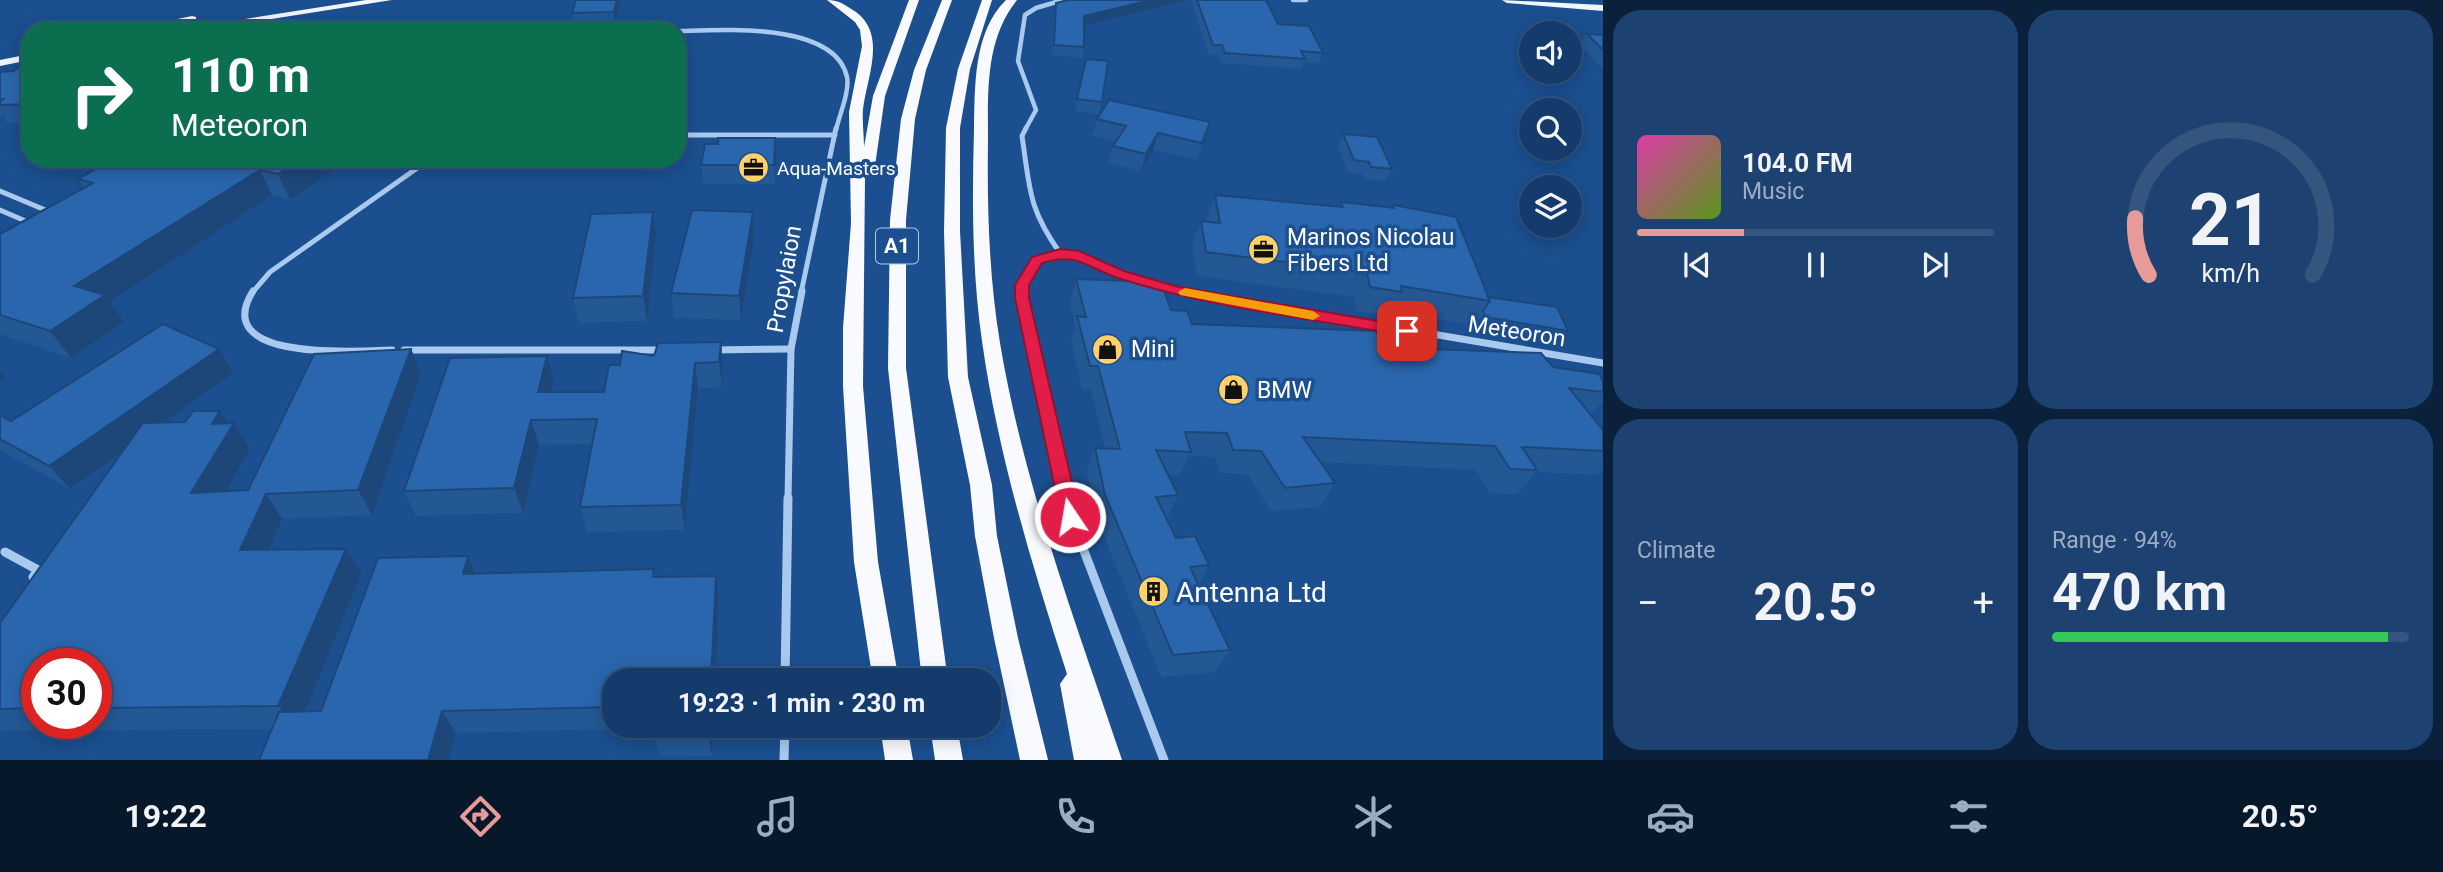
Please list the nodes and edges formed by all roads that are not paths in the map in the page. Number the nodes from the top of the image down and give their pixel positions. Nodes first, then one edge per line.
1 (326, 0) edge
2 (387, 0) edge
3 (832, 0) edge
4 (914, 0) edge
5 (1012, 0) edge
6 (1063, 0) edge
7 (1293, 0) edge
8 (1306, 0) edge
9 (1507, 0) edge
10 (1588, 0) edge
11 (1603, 1) edge
12 (945, 2) edge
13 (986, 3) edge
14 (1603, 8) edge
15 (189, 21) edge
16 (241, 21) edge
17 (686, 31) edge
18 (21, 50) edge
19 (0, 54) edge
20 (21, 59) edge
21 (0, 63) edge
22 (686, 135) edge
23 (835, 135) junction
24 (417, 168) edge
25 (0, 191) edge
26 (61, 205) edge
27 (0, 210) edge
28 (50, 212) junction
29 (30, 223) junction
30 (859, 223) junction
31 (20, 228) edge
32 (1060, 253) junction
33 (791, 349) junction
34 (680, 350) edge
35 (708, 350) edge
36 (1603, 363) edge
37 (5, 552) dead end
38 (30, 582) edge
39 (1056, 600) junction
40 (785, 668) edge
41 (884, 668) edge
42 (933, 668) edge
43 (785, 738) edge
44 (895, 738) edge
45 (945, 738) edge
46 (784, 760) edge
47 (899, 760) edge
48 (949, 760) edge
49 (1034, 760) edge
50 (1088, 760) edge
51 (1108, 760) edge
52 (1164, 760) edge

1 - 15 main road
2 - 16 main road
3 - 30 highway
4 - 30 highway
5 - 39 highway
6 - 32 street
7 - 8 street
9 - 14 main road
10 - 11 main road
12 - 42 highway, A1
13 - 49 highway, A1
17 - 23 street, Propylaion
18 - 19 main road
20 - 21 main road
22 - 23 street
23 - 33 street, Propylaion
24 - 34 street
25 - 28 street
26 - 28 street
27 - 29 street
28 - 29 street
29 - 31 street
30 - 41 highway
32 - 36 street, Meteoron
32 - 52 street
33 - 35 street
33 - 40 street, Propylaion
37 - 38 street
39 - 50 highway
39 - 51 highway
43 - 46 street
44 - 47 highway
45 - 48 highway

